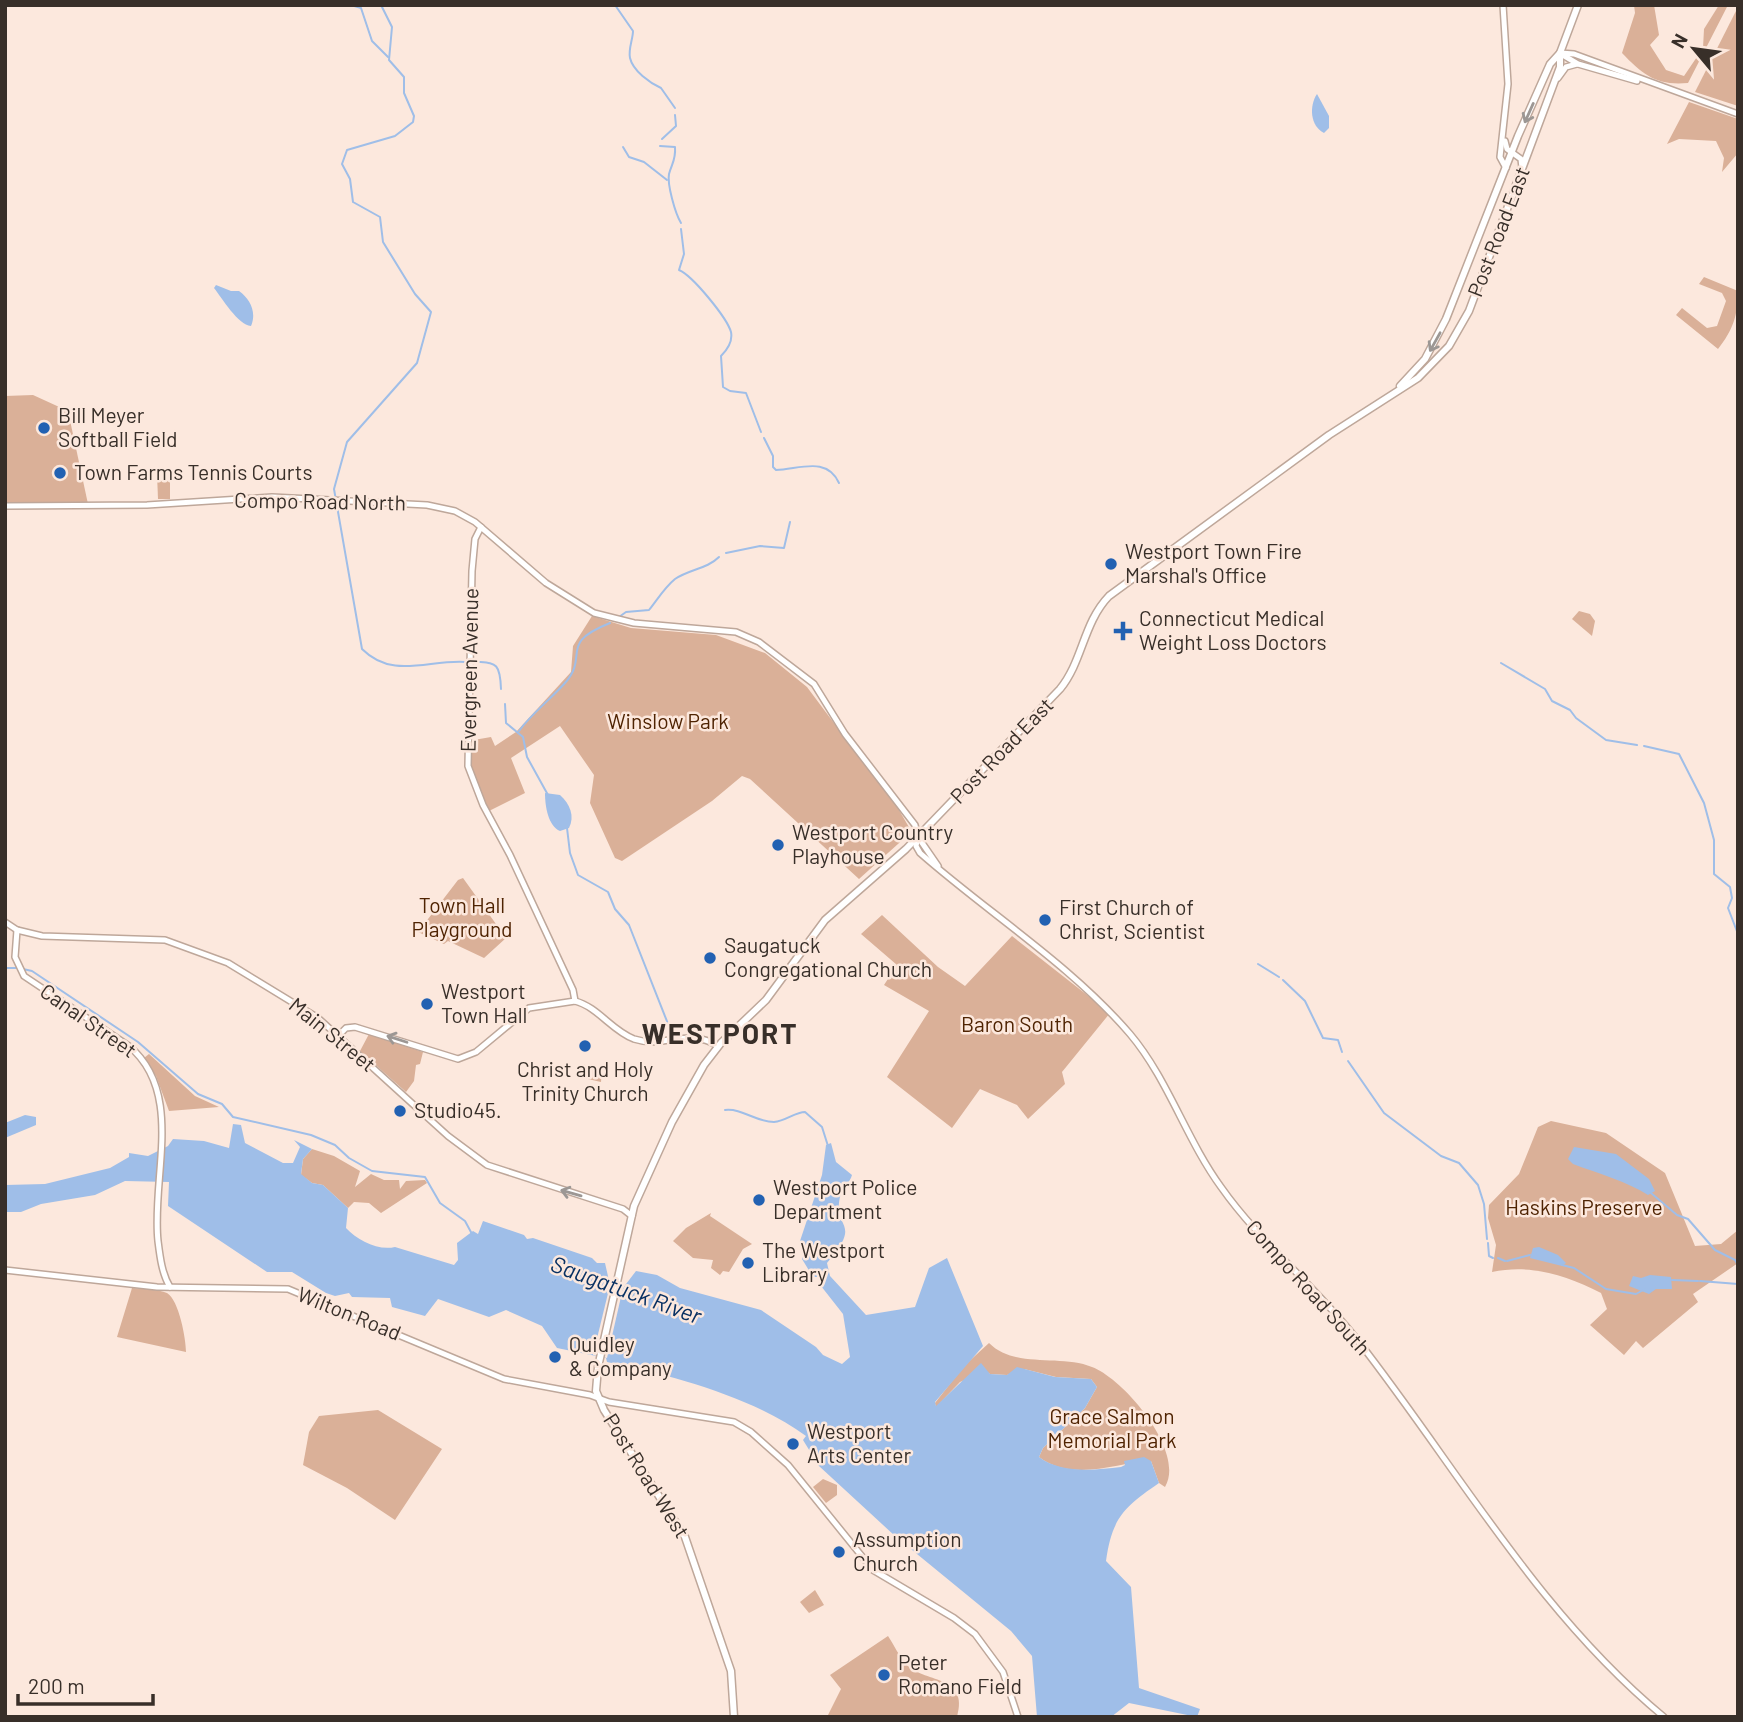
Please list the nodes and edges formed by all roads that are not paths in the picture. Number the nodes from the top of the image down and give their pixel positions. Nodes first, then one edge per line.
1 (1503, 5) edge
2 (1577, 5) edge
3 (1560, 53) junction
4 (1578, 64) junction
5 (1647, 83) junction
6 (1553, 87) junction
7 (1738, 114) edge
8 (1504, 130) junction
9 (1512, 152) junction
10 (1506, 168) junction
11 (1522, 172) junction
12 (1446, 320) junction
13 (1460, 329) junction
14 (1399, 387) junction
15 (5, 506) edge
16 (481, 527) junction
17 (918, 837) junction
18 (5, 922) edge
19 (17, 930) junction
20 (575, 1001) junction
21 (338, 1036) junction
22 (718, 1046) junction
23 (632, 1216) junction
24 (5, 1270) edge
25 (617, 1286) joint
26 (170, 1287) junction
27 (599, 1399) junction
28 (734, 1717) edge
29 (1018, 1717) edge
30 (1664, 1717) edge

1 - 8 main road
2 - 3 main road, Post Road East
3 - 4 main road
3 - 5 main road
3 - 6 main road, Post Road East
3 -> 9 main road, Post Road East
4 - 5 main road
4 - 6 main road
5 - 7 main road
6 - 11 main road, Post Road East
8 - 9 main road
8 - 10 main road
9 - 10 main road, Post Road East
9 - 11 main road
10 - 12 main road, Post Road East
11 - 13 main road, Post Road East
12 - 13 main road
12 -> 14 main road, Post Road East
13 - 14 main road, Post Road East
14 - 17 main road, Post Road East
15 - 16 main road, Compo Road North
16 - 17 main road, Compo Road North
16 - 20 main road, Evergreen Avenue
17 - 22 main road, Post Road East
17 - 30 main road, Compo Road South
18 - 19 main road, Main Street
19 - 21 main road, Main Street
19 - 26 main road, Canal Street
20 -> 21 main road
20 - 22 main road
23 -> 21 main road, Main Street
22 - 23 main road, Post Road East
23 - 25 main road, Post Road East
24 - 26 main road, Wilton Road
25 - 27 main road, Post Road West
26 - 27 main road, Wilton Road
27 - 28 main road, Post Road West
27 - 29 main road, Wilton Road

